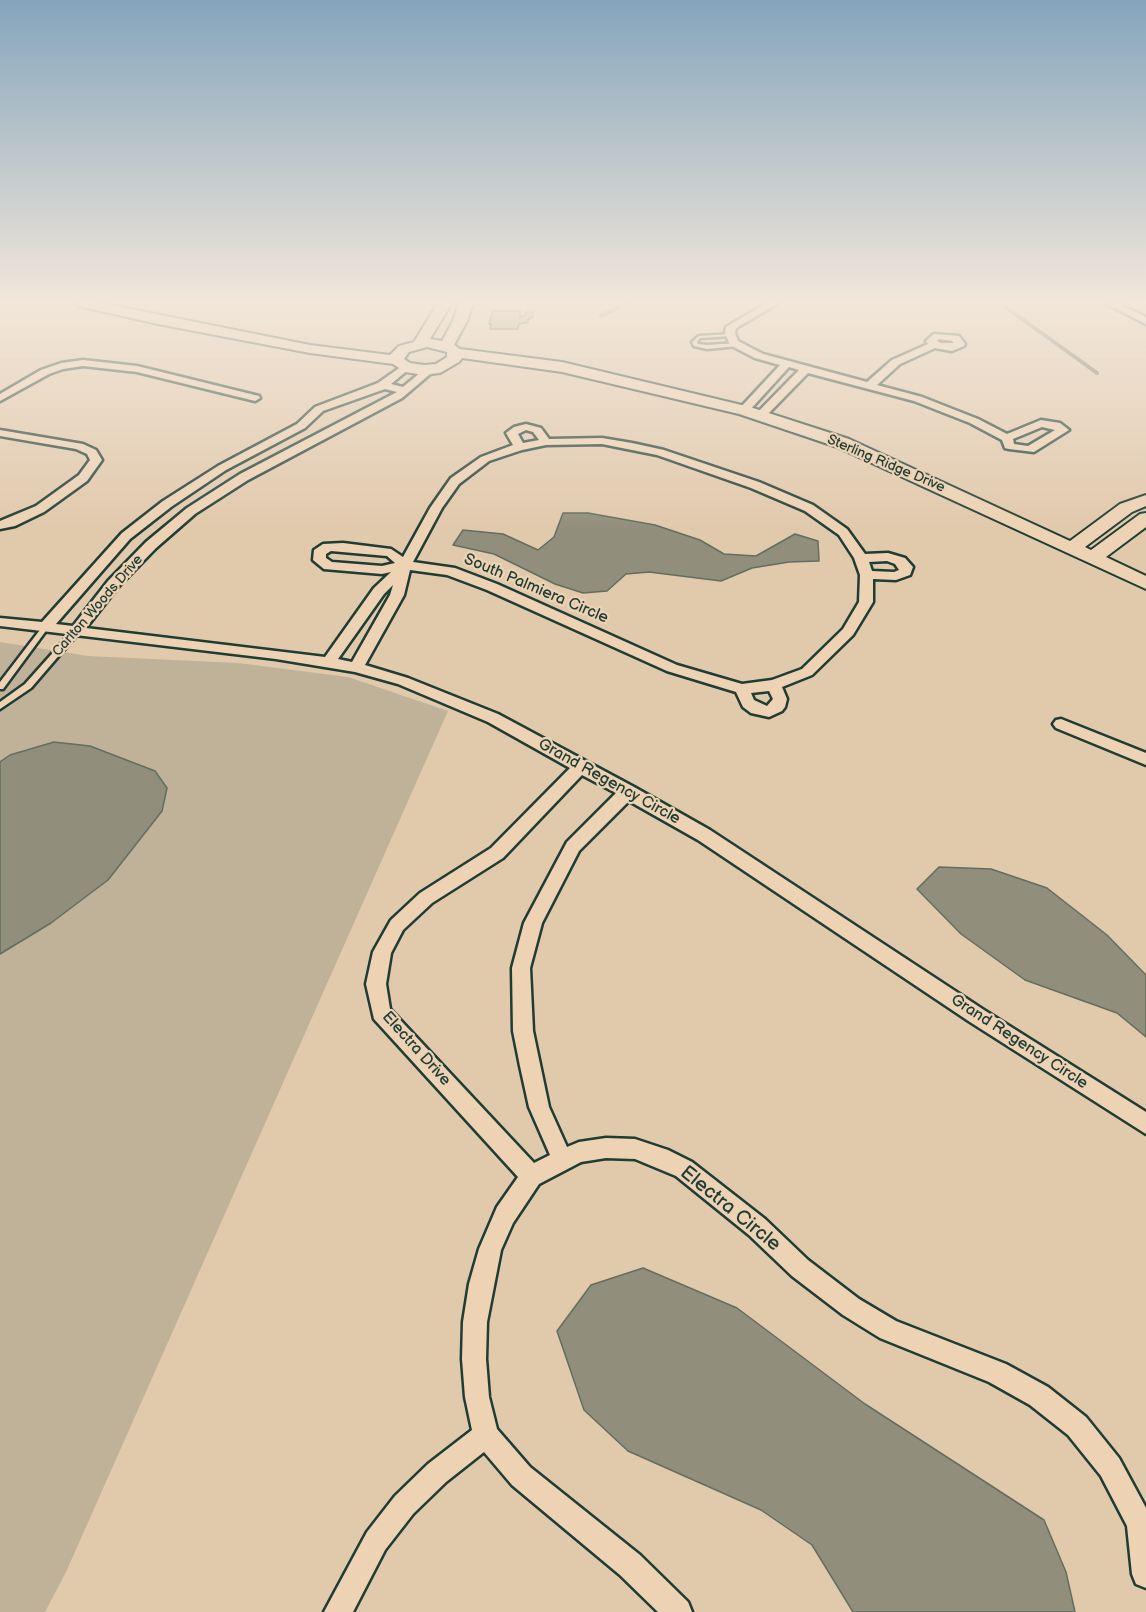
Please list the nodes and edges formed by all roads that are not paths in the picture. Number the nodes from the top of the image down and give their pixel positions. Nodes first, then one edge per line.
1 (34, 378) edge
2 (175, 378) edge
3 (389, 378) edge
4 (421, 378) edge
5 (602, 378) edge
6 (774, 378) edge
7 (797, 378) edge
8 (843, 378) edge
9 (878, 378) edge
10 (384, 385) junction
11 (870, 385) junction
12 (406, 391) junction
13 (0, 398) edge
14 (255, 398) dead end
15 (744, 410) junction
16 (761, 415) junction
17 (301, 426) junction
18 (0, 434) edge
19 (321, 435) junction
20 (1007, 438) dead end
21 (546, 442) junction
22 (519, 447) junction
23 (1146, 500) edge
24 (1146, 518) edge
25 (0, 525) edge
26 (1072, 548) junction
27 (861, 558) junction
28 (1093, 558) junction
29 (405, 565) junction
30 (867, 575) junction
31 (1146, 583) edge
32 (0, 622) edge
33 (45, 628) junction
34 (76, 631) junction
35 (329, 662) junction
36 (356, 667) junction
37 (774, 686) junction
38 (0, 687) edge
39 (742, 689) junction
40 (0, 706) edge
41 (1061, 724) dead end
42 (1146, 759) edge
43 (581, 766) junction
44 (628, 791) junction
45 (1146, 1124) edge
46 (562, 1159) junction
47 (531, 1176) junction
48 (486, 1435) junction
49 (1143, 1524) edge
50 (1146, 1574) edge
51 (338, 1612) edge
52 (678, 1612) edge

1 - 13 street
2 - 14 street
3 - 10 street, Carlton Woods Drive
4 - 12 street, Carlton Woods Drive
5 - 15 street, Sterling Ridge Drive
6 - 15 street
7 - 16 street
8 - 11 street
9 - 11 street
10 - 12 street
10 - 17 street, Carlton Woods Drive
11 - 20 street
12 - 19 street, Carlton Woods Drive
15 - 16 street, Sterling Ridge Drive
16 - 26 street, Sterling Ridge Drive
17 - 19 street
17 - 33 street, Carlton Woods Drive
18 - 25 street
19 - 34 street, Carlton Woods Drive
21 - 22 street, South Palmiera Circle
21 - 22 street
21 - 27 street, South Palmiera Circle
22 - 29 street, South Palmiera Circle
23 - 26 street
24 - 28 street
26 - 28 street, Sterling Ridge Drive
27 - 30 street, South Palmiera Circle
27 - 30 street
28 - 31 street, Sterling Ridge Drive
29 - 29 street
29 - 35 street
29 - 36 street
29 - 39 street, South Palmiera Circle
30 - 37 street, South Palmiera Circle
32 - 33 street, Grand Regency Circle
33 - 34 street, Grand Regency Circle
33 - 38 lane, Carlton Woods Drive
34 - 35 street, Grand Regency Circle
34 - 40 lane, Carlton Woods Drive
35 - 36 street, Grand Regency Circle
36 - 43 street, Grand Regency Circle
37 - 39 street, South Palmiera Circle
37 - 39 street
41 - 42 street
43 - 44 street, Grand Regency Circle
43 - 47 street, Electra Drive
44 - 45 street, Grand Regency Circle
44 - 46 street
46 - 47 street, Electra Circle
46 - 49 street, Electra Circle
47 - 48 street, Electra Circle
48 - 51 street
48 - 52 street, Electra Circle
49 - 50 street, Electra Circle

